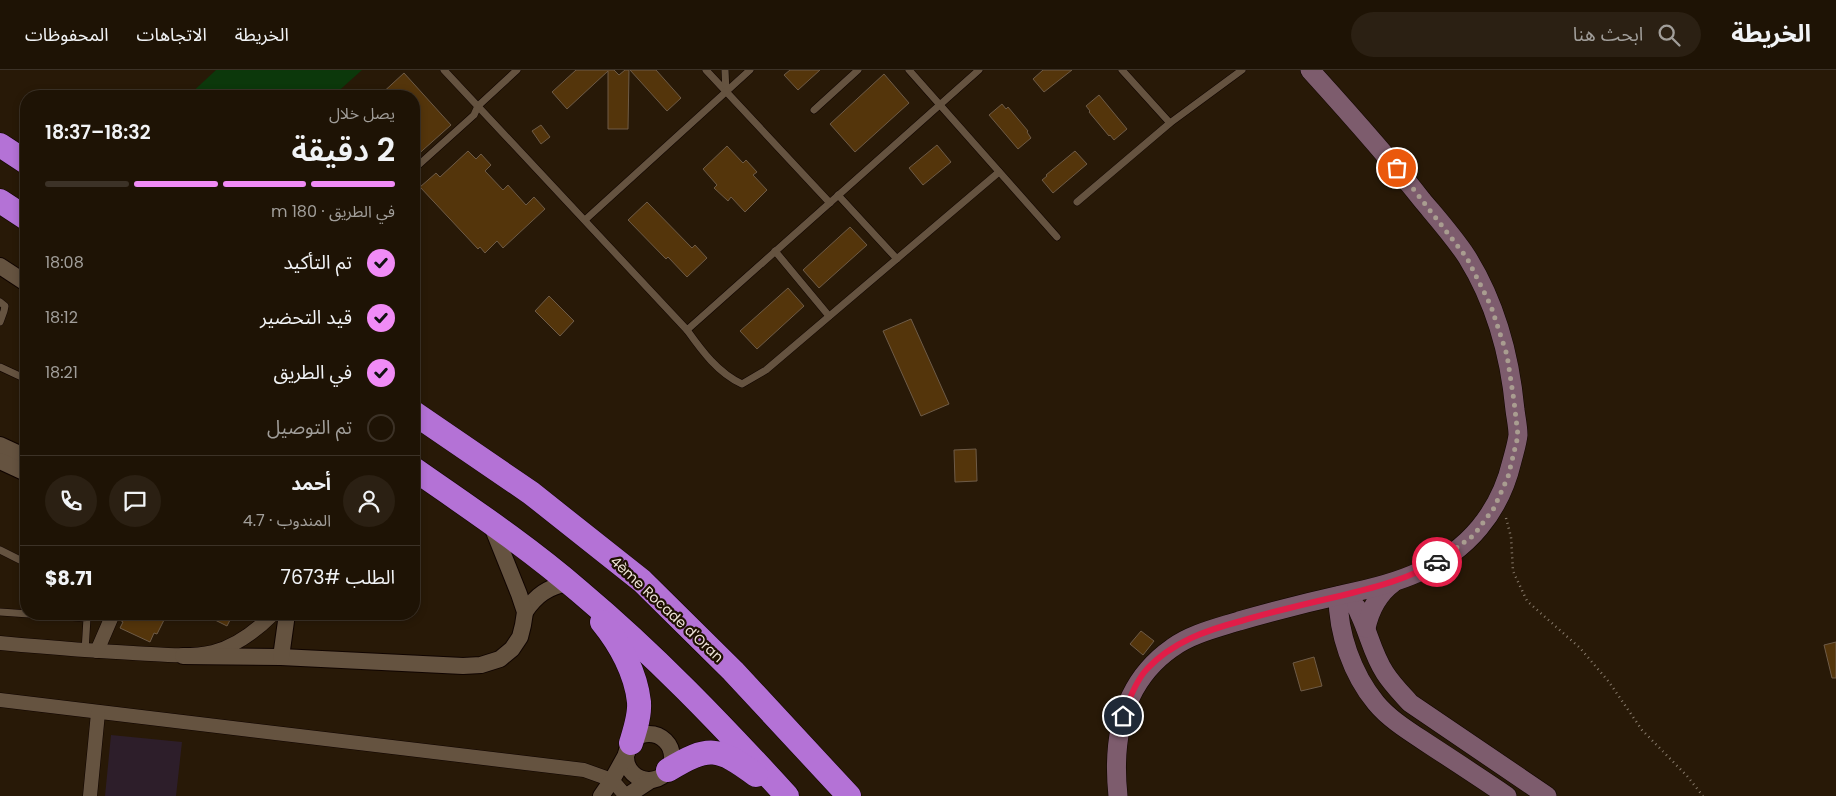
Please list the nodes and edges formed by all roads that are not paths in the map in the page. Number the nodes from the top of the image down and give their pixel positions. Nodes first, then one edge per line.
1 (444, 70) edge
2 (517, 70) edge
3 (706, 70) edge
4 (725, 70) edge
5 (750, 70) edge
6 (858, 70) edge
7 (909, 70) edge
8 (979, 70) edge
9 (1122, 70) edge
10 (1242, 70) edge
11 (1310, 70) edge
12 (726, 92) junction
13 (940, 104) junction
14 (478, 106) junction
15 (814, 110) dead end
16 (1170, 123) junction
17 (0, 145) edge
18 (20, 158) edge
19 (420, 164) edge
20 (1000, 172) junction
21 (838, 195) junction
22 (0, 201) edge
23 (1076, 202) dead end
24 (830, 203) junction
25 (20, 214) edge
26 (585, 220) junction
27 (1057, 237) dead end
28 (775, 251) junction
29 (897, 259) junction
30 (0, 266) edge
31 (20, 279) edge
32 (0, 302) edge
33 (829, 316) junction
34 (0, 322) edge
35 (687, 330) junction
36 (0, 367) edge
37 (20, 376) edge
38 (420, 417) edge
39 (0, 445) edge
40 (20, 454) edge
41 (0, 461) edge
42 (20, 470) edge
43 (420, 473) edge
44 (490, 523) junction
45 (0, 550) edge
46 (20, 560) edge
47 (1396, 580) junction
48 (572, 586) junction
49 (1341, 595) junction
50 (1299, 606) junction
51 (0, 612) edge
52 (525, 612) junction
53 (20, 613) edge
54 (87, 620) edge
55 (109, 620) edge
56 (266, 620) edge
57 (286, 620) edge
58 (1341, 627) junction
59 (1366, 628) junction
60 (0, 643) edge
61 (91, 651) junction
62 (183, 656) junction
63 (281, 657) junction
64 (0, 700) edge
65 (98, 713) junction
66 (629, 748) junction
67 (660, 775) junction
68 (612, 780) junction
69 (90, 796) edge
70 (601, 796) edge
71 (626, 796) edge
72 (782, 796) edge
73 (787, 796) edge
74 (849, 796) edge
75 (1118, 796) edge
76 (1507, 796) edge
77 (1547, 796) edge

1 - 14 lane
2 - 14 lane
3 - 12 lane
4 - 12 lane
5 - 12 lane
6 - 15 lane
7 - 13 lane
8 - 13 lane
9 - 16 lane
10 - 16 lane
11 - 47 main road
12 - 24 lane
12 - 26 lane
13 - 20 lane
13 - 21 lane
14 - 19 lane
14 - 26 lane
16 - 23 lane
17 - 18 highway
20 - 27 lane
20 - 29 lane
21 - 24 lane
21 - 29 lane
22 - 25 highway
24 - 28 lane
26 - 35 lane
28 - 33 lane
28 - 35 lane
29 - 33 lane
30 - 31 street
32 - 34 lane
33 - 35 lane
36 - 37 lane
38 - 74 highway, 4ème Rocade d'Oran
39 - 40 street
41 - 42 street
43 - 44 highway
44 - 48 highway
44 - 52 street
45 - 46 lane
47 - 49 main road
47 - 59 main road
48 - 52 street
48 - 66 highway
48 - 73 highway
49 - 50 main road
49 - 58 main road
49 - 59 main road
50 - 58 main road
50 - 75 main road
51 - 53 lane
52 - 63 street
54 - 61 lane
55 - 61 street
56 - 62 street
57 - 63 street
58 - 76 main road
59 - 77 main road
60 - 61 street
61 - 62 street
62 - 63 street
64 - 65 street
65 - 68 street
65 - 69 street
66 - 67 street
66 - 67 street
66 - 68 street
67 - 71 street
67 - 72 highway
68 - 70 street
68 - 71 street

